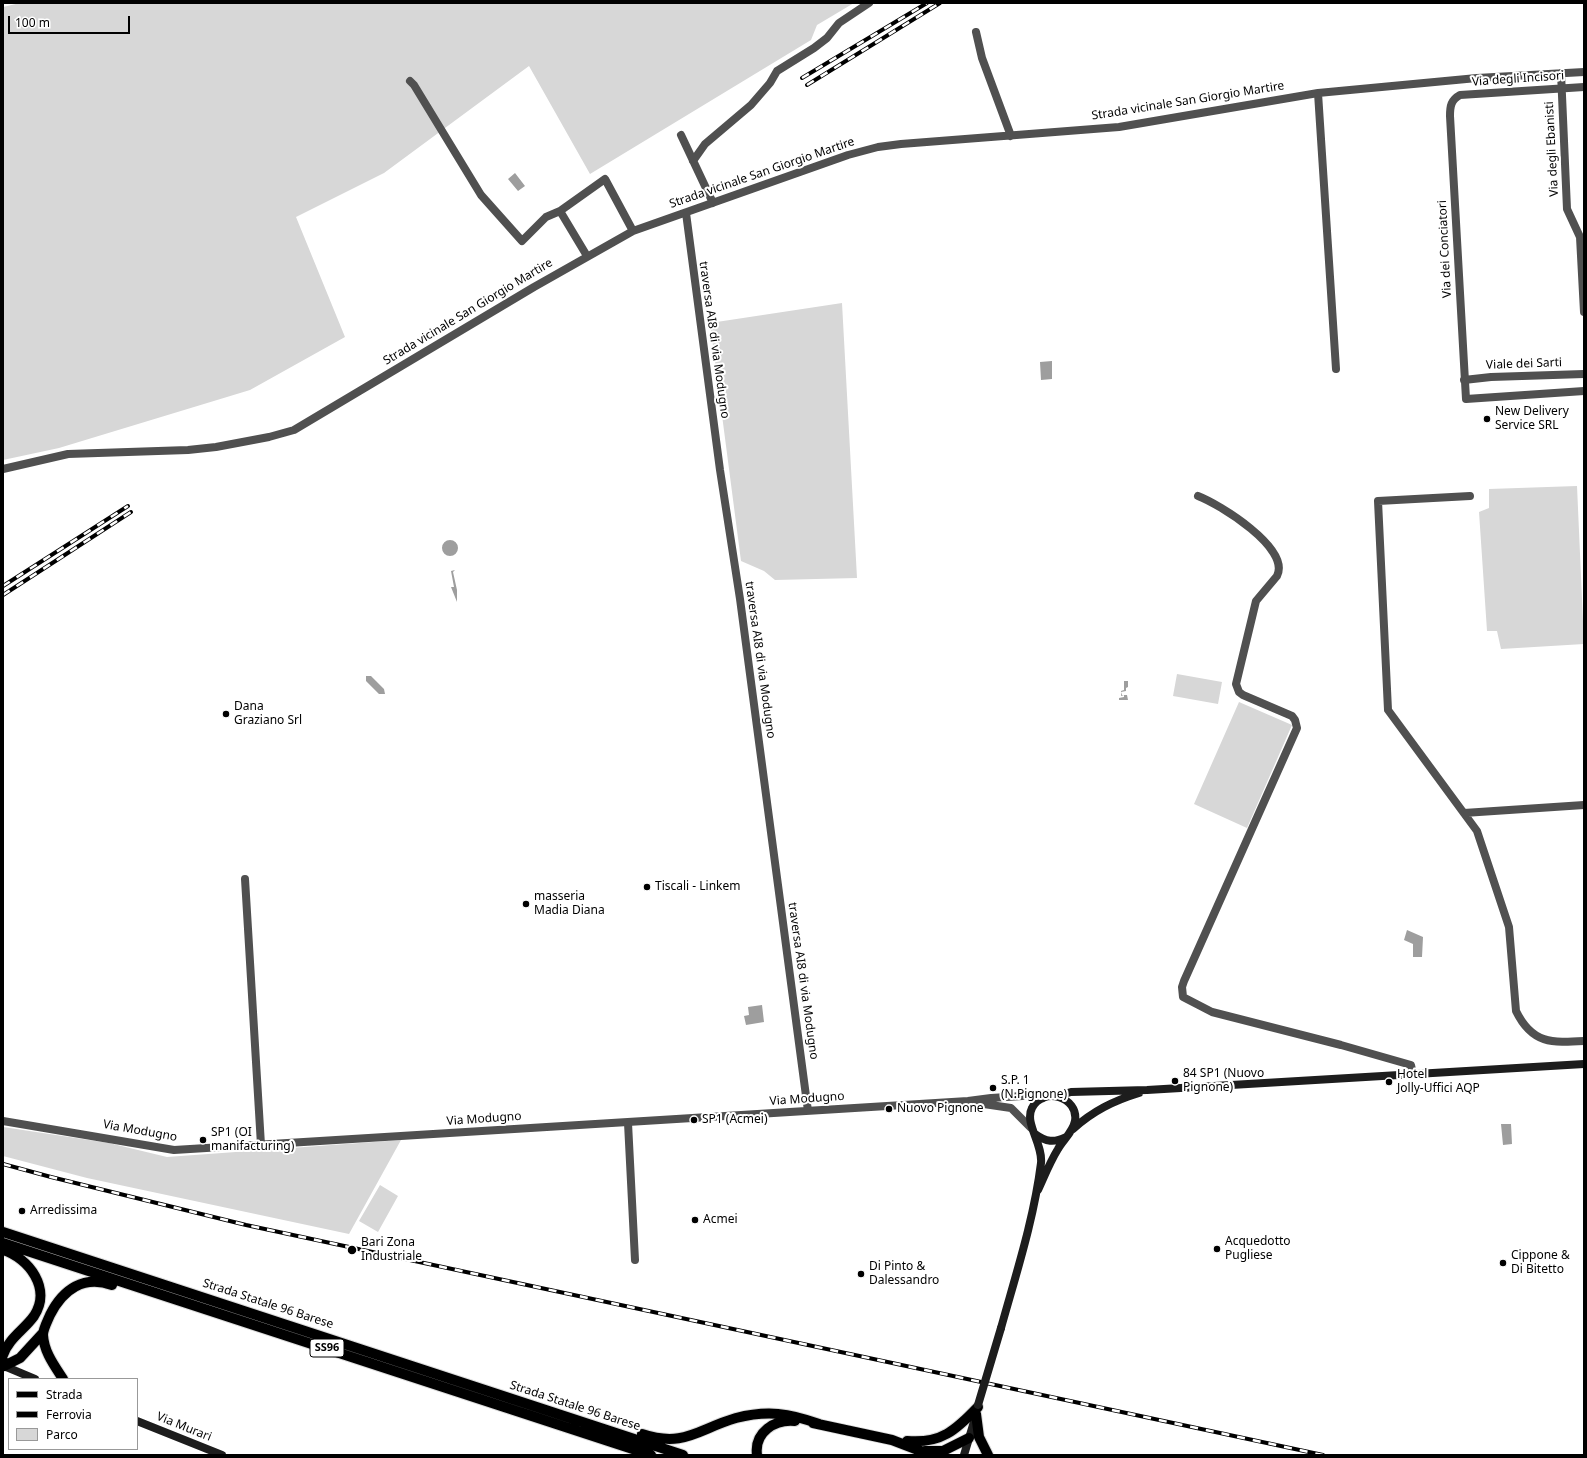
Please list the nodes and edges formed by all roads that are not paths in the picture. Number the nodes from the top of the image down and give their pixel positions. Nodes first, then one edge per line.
1 (869, 3) edge
2 (976, 32) dead end
3 (1584, 72) edge
4 (1561, 73) junction
5 (410, 81) dead end
6 (1584, 88) edge
7 (1561, 89) junction
8 (1318, 93) junction
9 (1454, 98) joint
10 (681, 135) dead end
11 (1011, 136) junction
12 (693, 161) junction
13 (713, 203) junction
14 (560, 211) junction
15 (686, 213) junction
16 (633, 231) junction
17 (587, 256) junction
18 (1584, 312) edge
19 (1336, 370) dead end
20 (1584, 374) edge
21 (1464, 380) junction
22 (1584, 391) edge
23 (3, 469) edge
24 (1198, 496) dead end
25 (1470, 496) dead end
26 (1584, 805) edge
27 (1464, 813) junction
28 (245, 879) dead end
29 (1584, 1041) edge
30 (1584, 1064) edge
31 (1412, 1074) junction
32 (1147, 1090) junction
33 (1057, 1096) junction
34 (1043, 1098) junction
35 (968, 1101) junction
36 (808, 1111) junction
37 (3, 1121) edge
38 (628, 1123) junction
39 (1073, 1129) junction
40 (1033, 1131) junction
41 (1067, 1136) junction
42 (261, 1145) junction
43 (1038, 1190) junction
44 (3, 1232) edge
45 (3, 1243) edge
46 (3, 1250) edge
47 (635, 1260) dead end
48 (211, 1310) junction
49 (43, 1333) junction
50 (8, 1338) edge
51 (3, 1354) edge
52 (3, 1360) edge
53 (3, 1366) edge
54 (33, 1378) edge
55 (62, 1378) edge
56 (977, 1409) junction
57 (577, 1420) junction
58 (138, 1421) edge
59 (819, 1424) junction
60 (969, 1438) junction
61 (892, 1440) junction
62 (927, 1453) edge
63 (222, 1455) edge
64 (651, 1455) edge
65 (683, 1455) edge
66 (757, 1455) edge
67 (964, 1455) edge
68 (988, 1455) edge

1 - 12 street
2 - 11 street
3 - 4 street, Strada vicinale San Giorgio Martire
4 - 7 street, Via degli Ebanisti
4 - 8 street, Strada vicinale San Giorgio Martire
5 - 14 street
6 - 7 street, Via degli Incisori
7 - 9 street, Via degli Incisori
7 - 18 street, Via degli Ebanisti
8 - 11 street, Strada vicinale San Giorgio Martire
8 - 19 street
9 - 21 street, Via dei Conciatori
10 - 12 street
11 - 13 street, Strada vicinale San Giorgio Martire
12 - 13 street
13 - 15 street, Strada vicinale San Giorgio Martire
14 - 16 street
14 - 17 street
15 - 16 street, Strada vicinale San Giorgio Martire
15 - 36 street, traversa AI8 di via Modugno
16 - 17 street, Strada vicinale San Giorgio Martire
17 - 23 street, Strada vicinale San Giorgio Martire
20 - 21 street, Viale dei Sarti
21 - 22 street, Via dei Conciatori
24 - 31 street
25 - 27 street
26 - 27 street
27 - 29 street
28 - 42 street
30 - 31 street
31 - 32 street
32 - 33 street
32 - 39 street
33 - 34 street
33 - 39 street
34 - 35 street, Via Modugno
34 - 40 street
35 - 36 street, Via Modugno
35 - 40 street, Via Modugno
36 - 38 street, Via Modugno
37 - 42 street, Via Modugno
38 - 42 street, Via Modugno
38 - 47 street
39 - 41 street
40 - 41 street
40 - 43 street
41 - 43 street
43 - 56 street, bridge
44 - 57 main road, Strada Statale 96 Barese / SS96
45 - 48 main road, Strada Statale 96 Barese / SS96
46 - 50 main road
48 - 49 main road
48 - 64 main road, Strada Statale 96 Barese / SS96
49 - 53 main road
49 - 55 main road
50 - 51 main road
52 - 53 main road
53 - 54 street
56 - 60 street
56 - 61 main road
56 - 68 main road
57 - 59 main road
57 - 65 main road, Strada Statale 96 Barese / SS96
58 - 63 street, Via Murari
59 - 61 main road
59 - 66 main road
60 - 62 main road
60 - 67 street
61 - 62 main road

